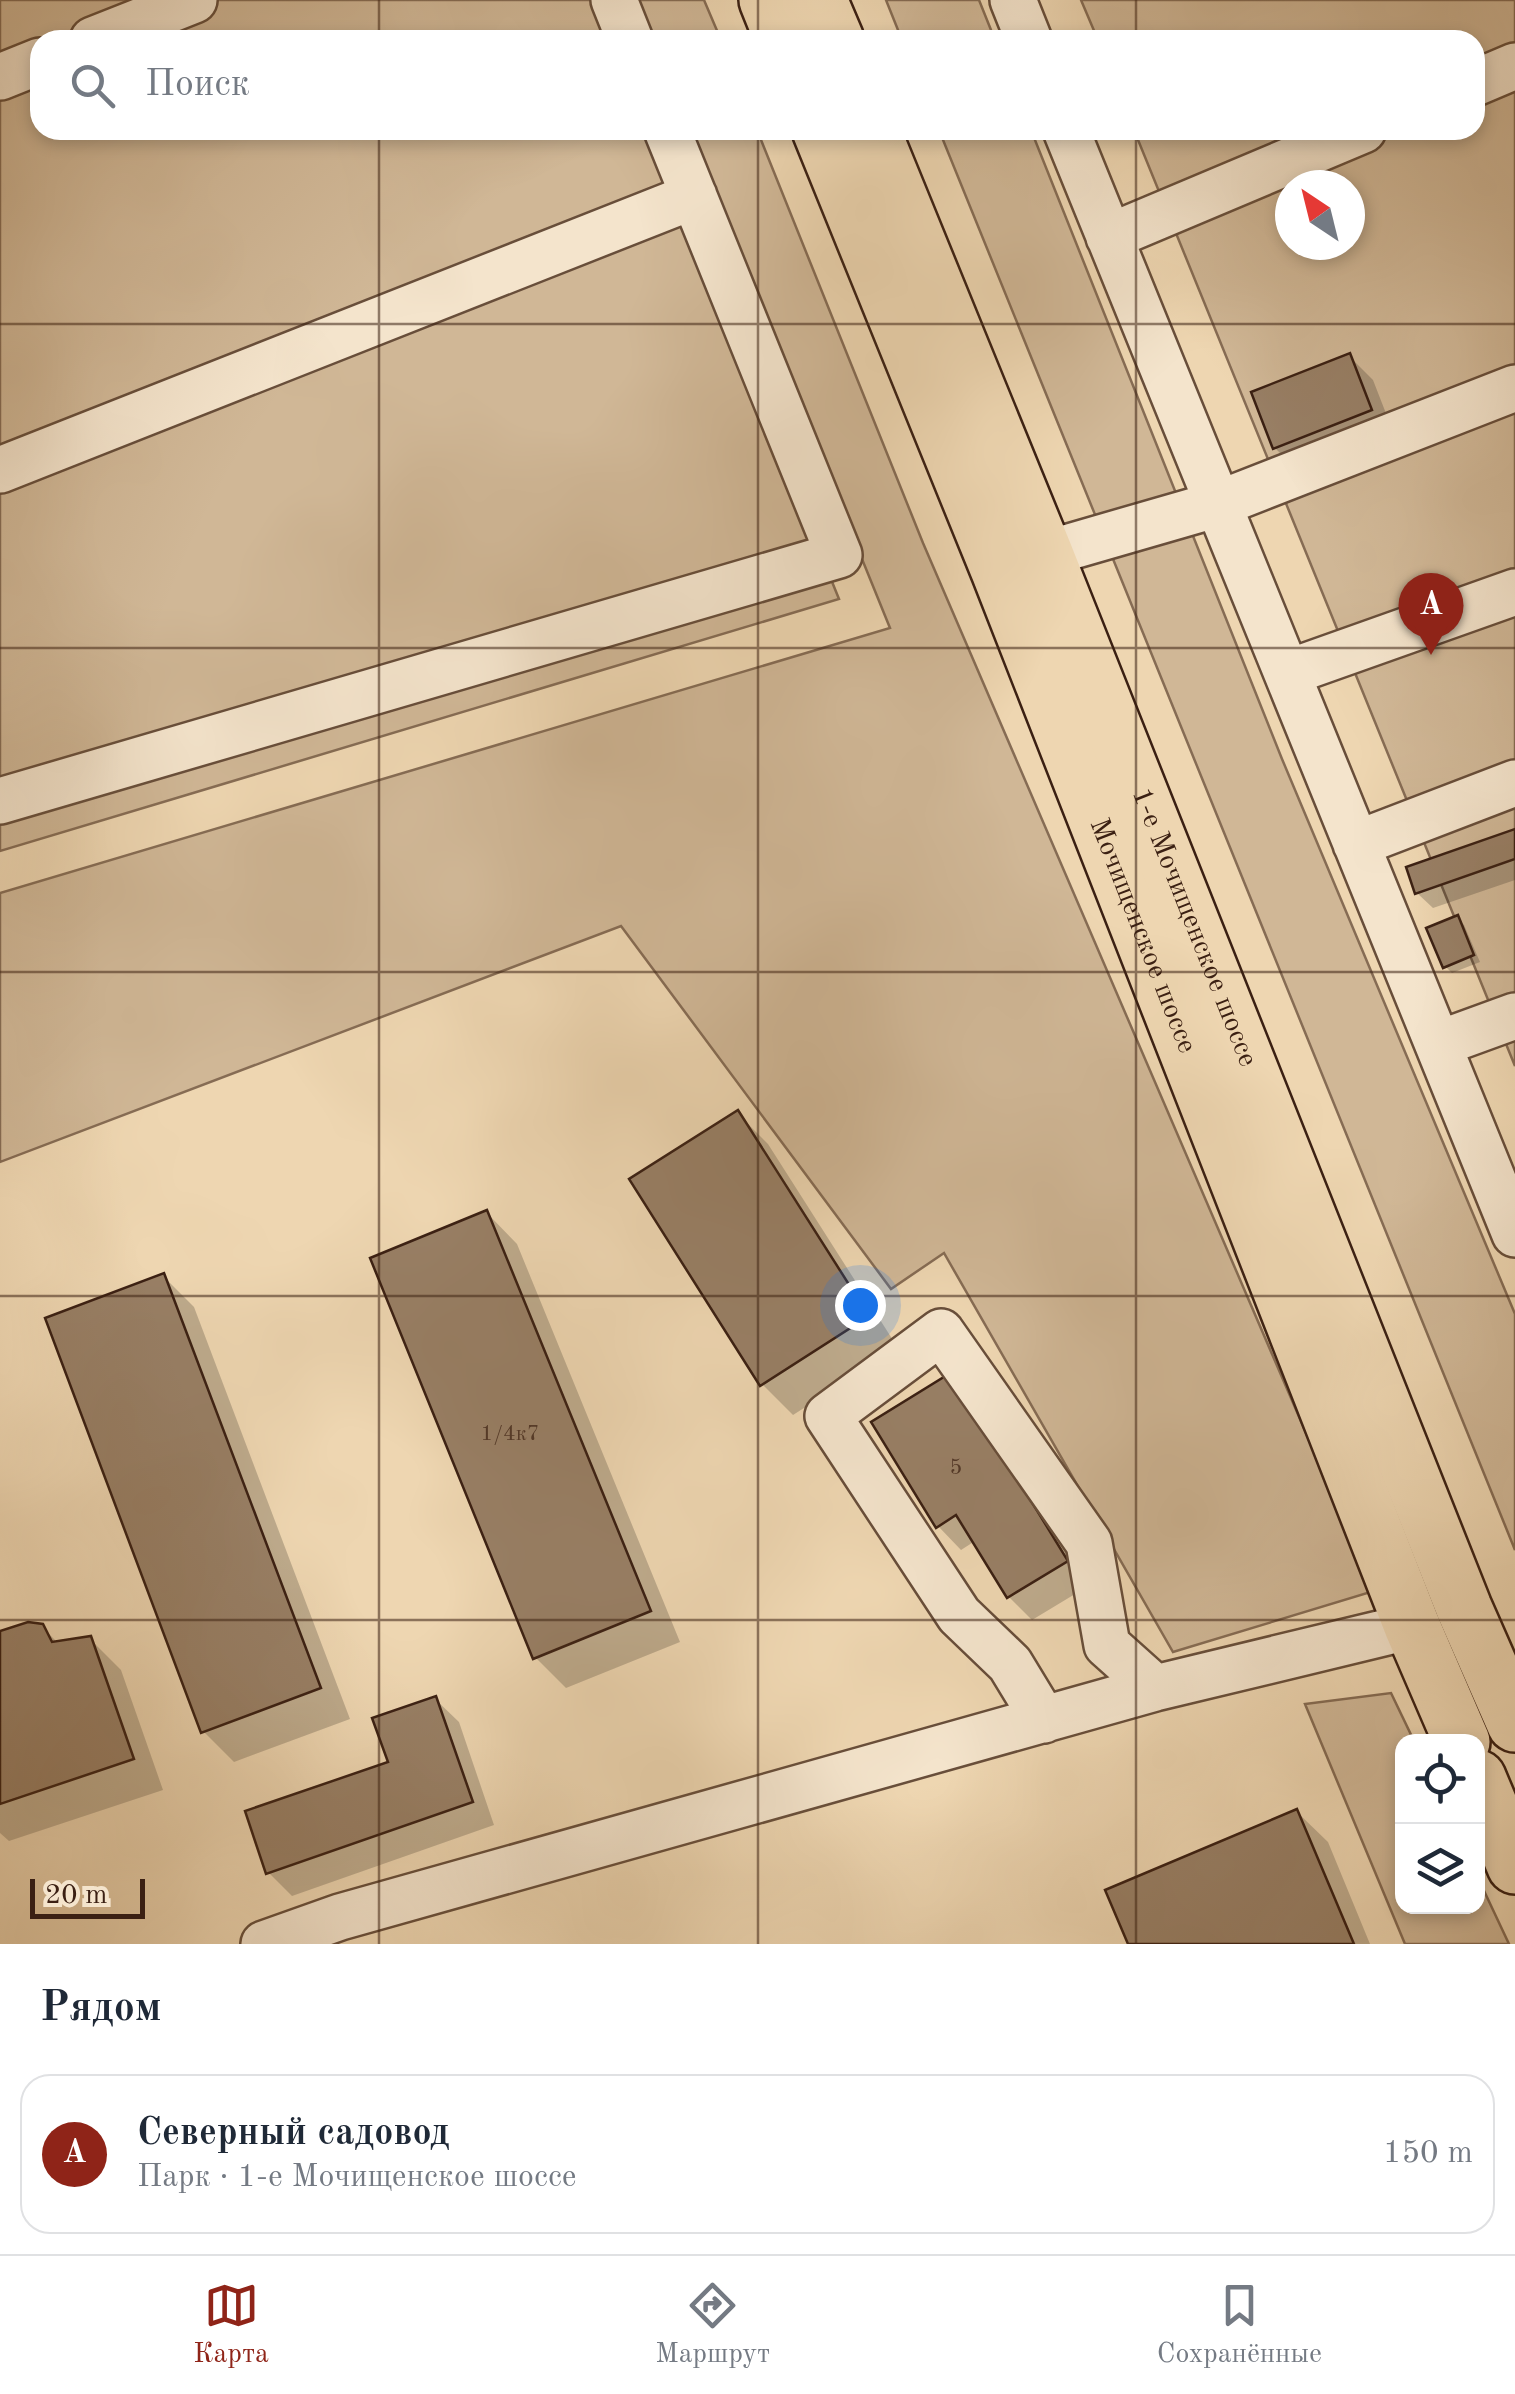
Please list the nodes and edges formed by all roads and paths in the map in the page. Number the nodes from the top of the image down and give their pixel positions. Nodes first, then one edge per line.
1 (194, 0) edge
2 (614, 0) edge
3 (767, 0) edge
4 (820, 0) edge
5 (1013, 0) edge
6 (118, 30) edge
7 (626, 30) edge
8 (779, 30) edge
9 (832, 30) edge
10 (1025, 30) edge
11 (30, 65) edge
12 (1515, 66) edge
13 (0, 76) edge
14 (1485, 79) edge
15 (671, 140) edge
16 (824, 140) edge
17 (876, 140) edge
18 (1070, 140) edge
19 (1339, 140) edge
20 (694, 196) junction
21 (1110, 237) junction
22 (1515, 388) edge
23 (0, 470) edge
24 (1218, 504) junction
25 (1045, 554) junction
26 (1515, 592) edge
27 (1287, 673) junction
28 (1515, 783) edge
29 (0, 801) edge
30 (1356, 844) junction
31 (1515, 1016) edge
32 (1438, 1044) junction
33 (1515, 1234) edge
34 (1464, 1608) junction
35 (1412, 1626) junction
36 (1155, 1688) junction
37 (1044, 1720) junction
38 (1515, 1724) edge
39 (1459, 1734) edge
40 (1485, 1795) edge
41 (1515, 1866) edge
42 (264, 1944) edge

1 - 6 street
2 - 7 street
3 - 8 main road
4 - 9 main road
5 - 10 street
11 - 13 street
12 - 14 street
15 - 20 street
16 - 35 main road, Мочищенское шоссе
17 - 25 main road, 1-е Мочищенское шоссе
18 - 21 street
19 - 21 street
20 - 23 street
20 - 29 street
21 - 24 street
22 - 24 street
24 - 25 street
24 - 27 street
25 - 34 main road, 1-е Мочищенское шоссе
26 - 27 street
27 - 30 street
28 - 30 street
30 - 32 street
31 - 32 street
32 - 33 street
34 - 35 main road
34 - 38 main road, 1-е Мочищенское шоссе
35 - 36 street
35 - 39 main road, Мочищенское шоссе
36 - 37 street
36 - 37 street
37 - 42 street
40 - 41 main road

